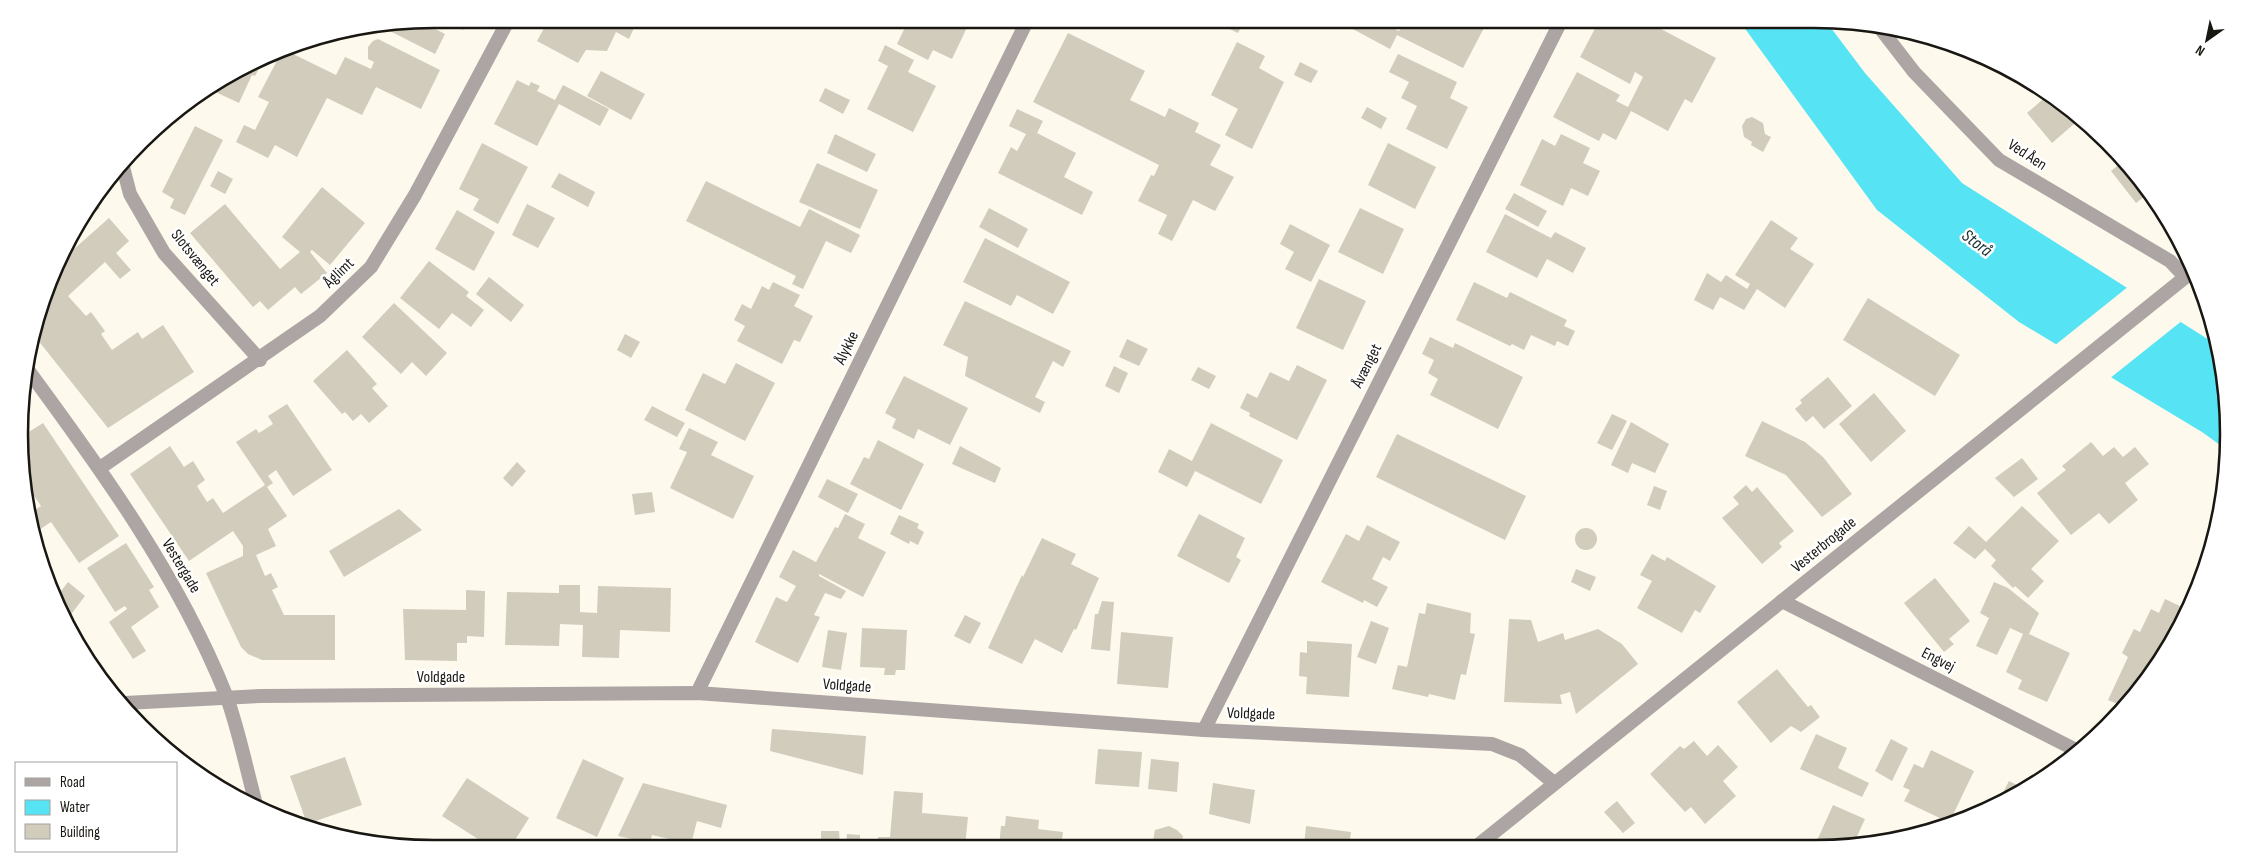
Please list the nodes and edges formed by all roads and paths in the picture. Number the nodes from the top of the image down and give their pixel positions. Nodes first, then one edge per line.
1 (504, 28) edge
2 (1024, 28) edge
3 (1557, 28) edge
4 (1884, 34) edge
5 (124, 171) edge
6 (2186, 272) edge
7 (2188, 275) edge
8 (260, 360) junction
9 (32, 375) edge
10 (100, 468) junction
11 (1782, 601) junction
12 (697, 693) junction
13 (226, 696) junction
14 (130, 703) edge
15 (1204, 730) junction
16 (2071, 747) edge
17 (1554, 783) junction
18 (254, 798) edge
19 (1484, 840) edge

1 - 8 street, Åglimt
2 - 12 street, Ålykke
3 - 15 street, Åvænget
4 - 6 street, Ved Åen
5 - 8 street, Slotsvænget
7 - 11 street, Vesterbrogade
8 - 10 street, Åglimt
9 - 10 street, Vestergade
10 - 13 street, Vestergade
11 - 16 street, Engvej
11 - 17 street, Vesterbrogade
12 - 13 street, Voldgade
12 - 15 street, Voldgade
13 - 14 street, Voldgade
13 - 18 street, Vestergade
15 - 17 street, Voldgade
17 - 19 street, Vesterbrogade

